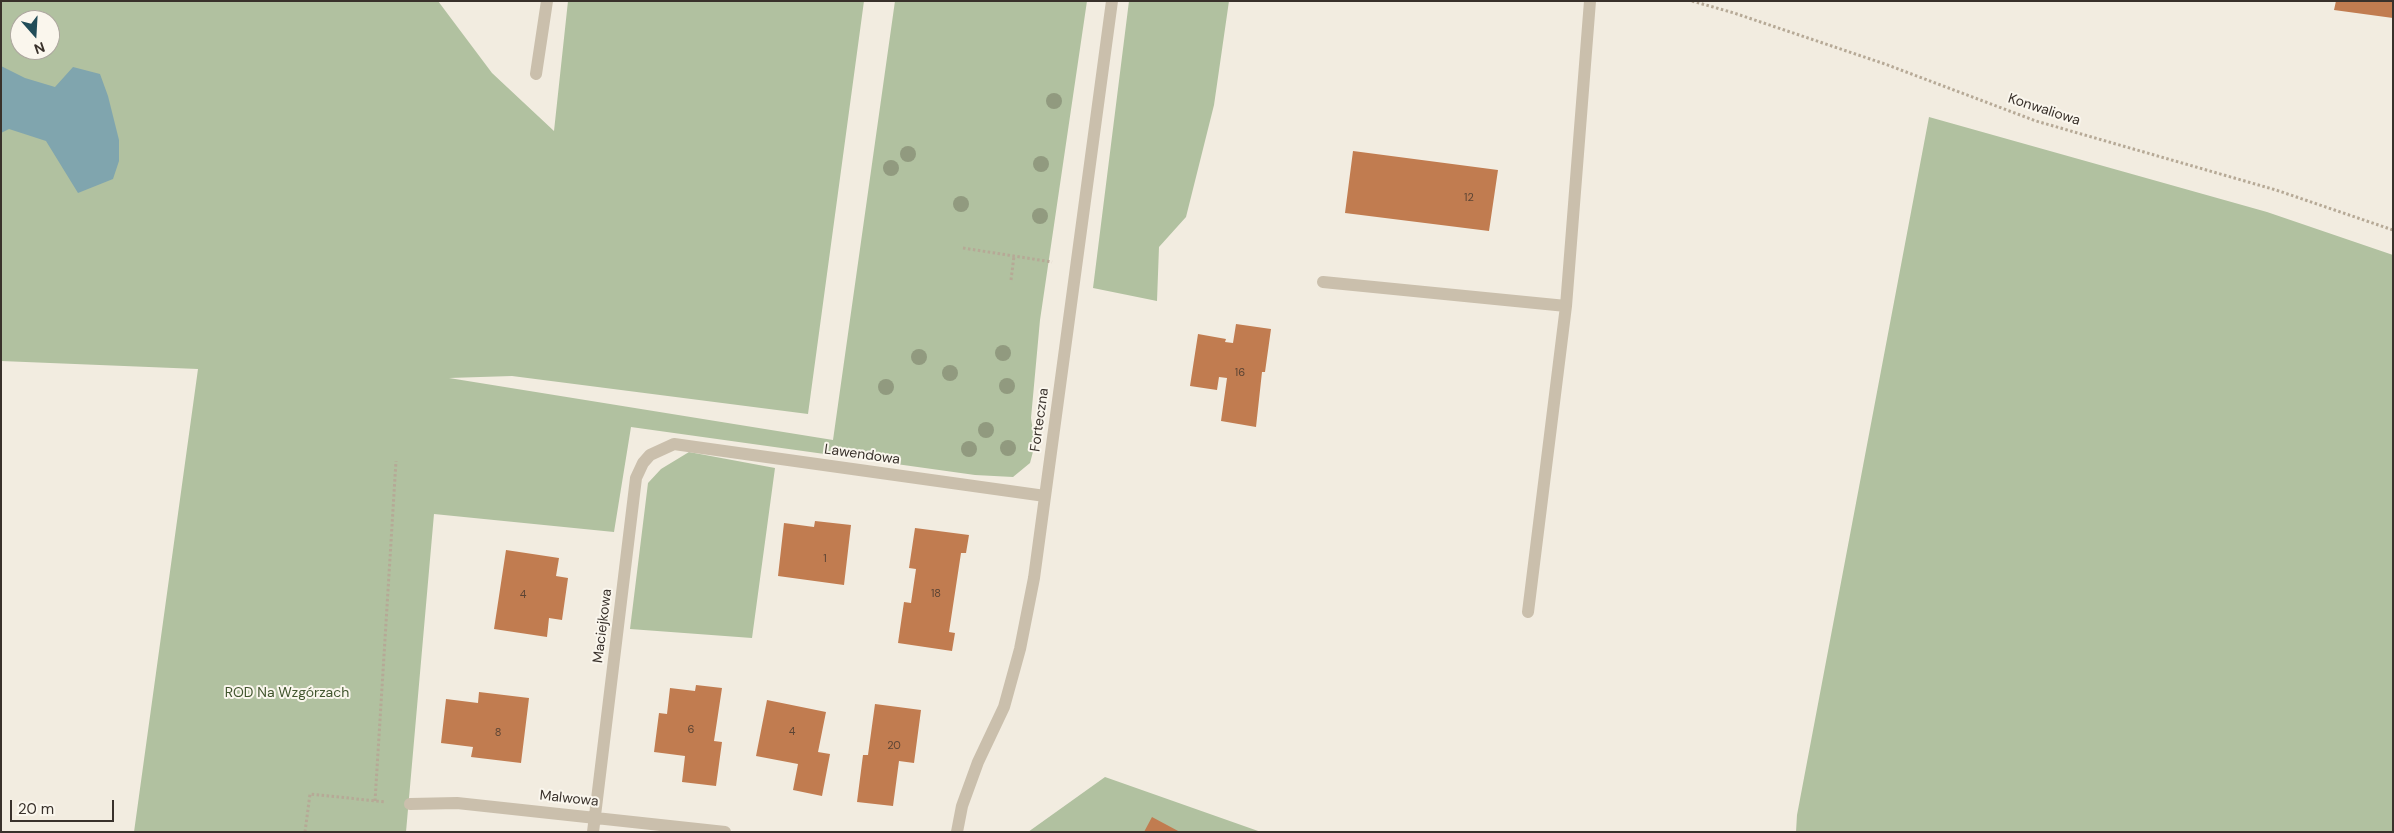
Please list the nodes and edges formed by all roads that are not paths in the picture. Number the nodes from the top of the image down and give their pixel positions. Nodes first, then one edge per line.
1 (547, 1) edge
2 (1112, 1) edge
3 (1590, 1) edge
4 (536, 74) dead end
5 (1324, 282) dead end
6 (1566, 306) junction
7 (674, 444) joint
8 (1045, 496) junction
9 (1528, 612) dead end
10 (410, 804) road end
11 (595, 816) junction
12 (593, 832) edge
13 (725, 832) edge
14 (957, 832) edge

1 - 4 street
2 - 8 street, Forteczna
3 - 6 street
5 - 6 street
6 - 9 street
7 - 8 street, Lawendowa
7 - 11 street, Maciejkowa
8 - 14 street, Forteczna
10 - 11 street, Malwowa
11 - 12 street, Maciejkowa
11 - 13 street, Malwowa

